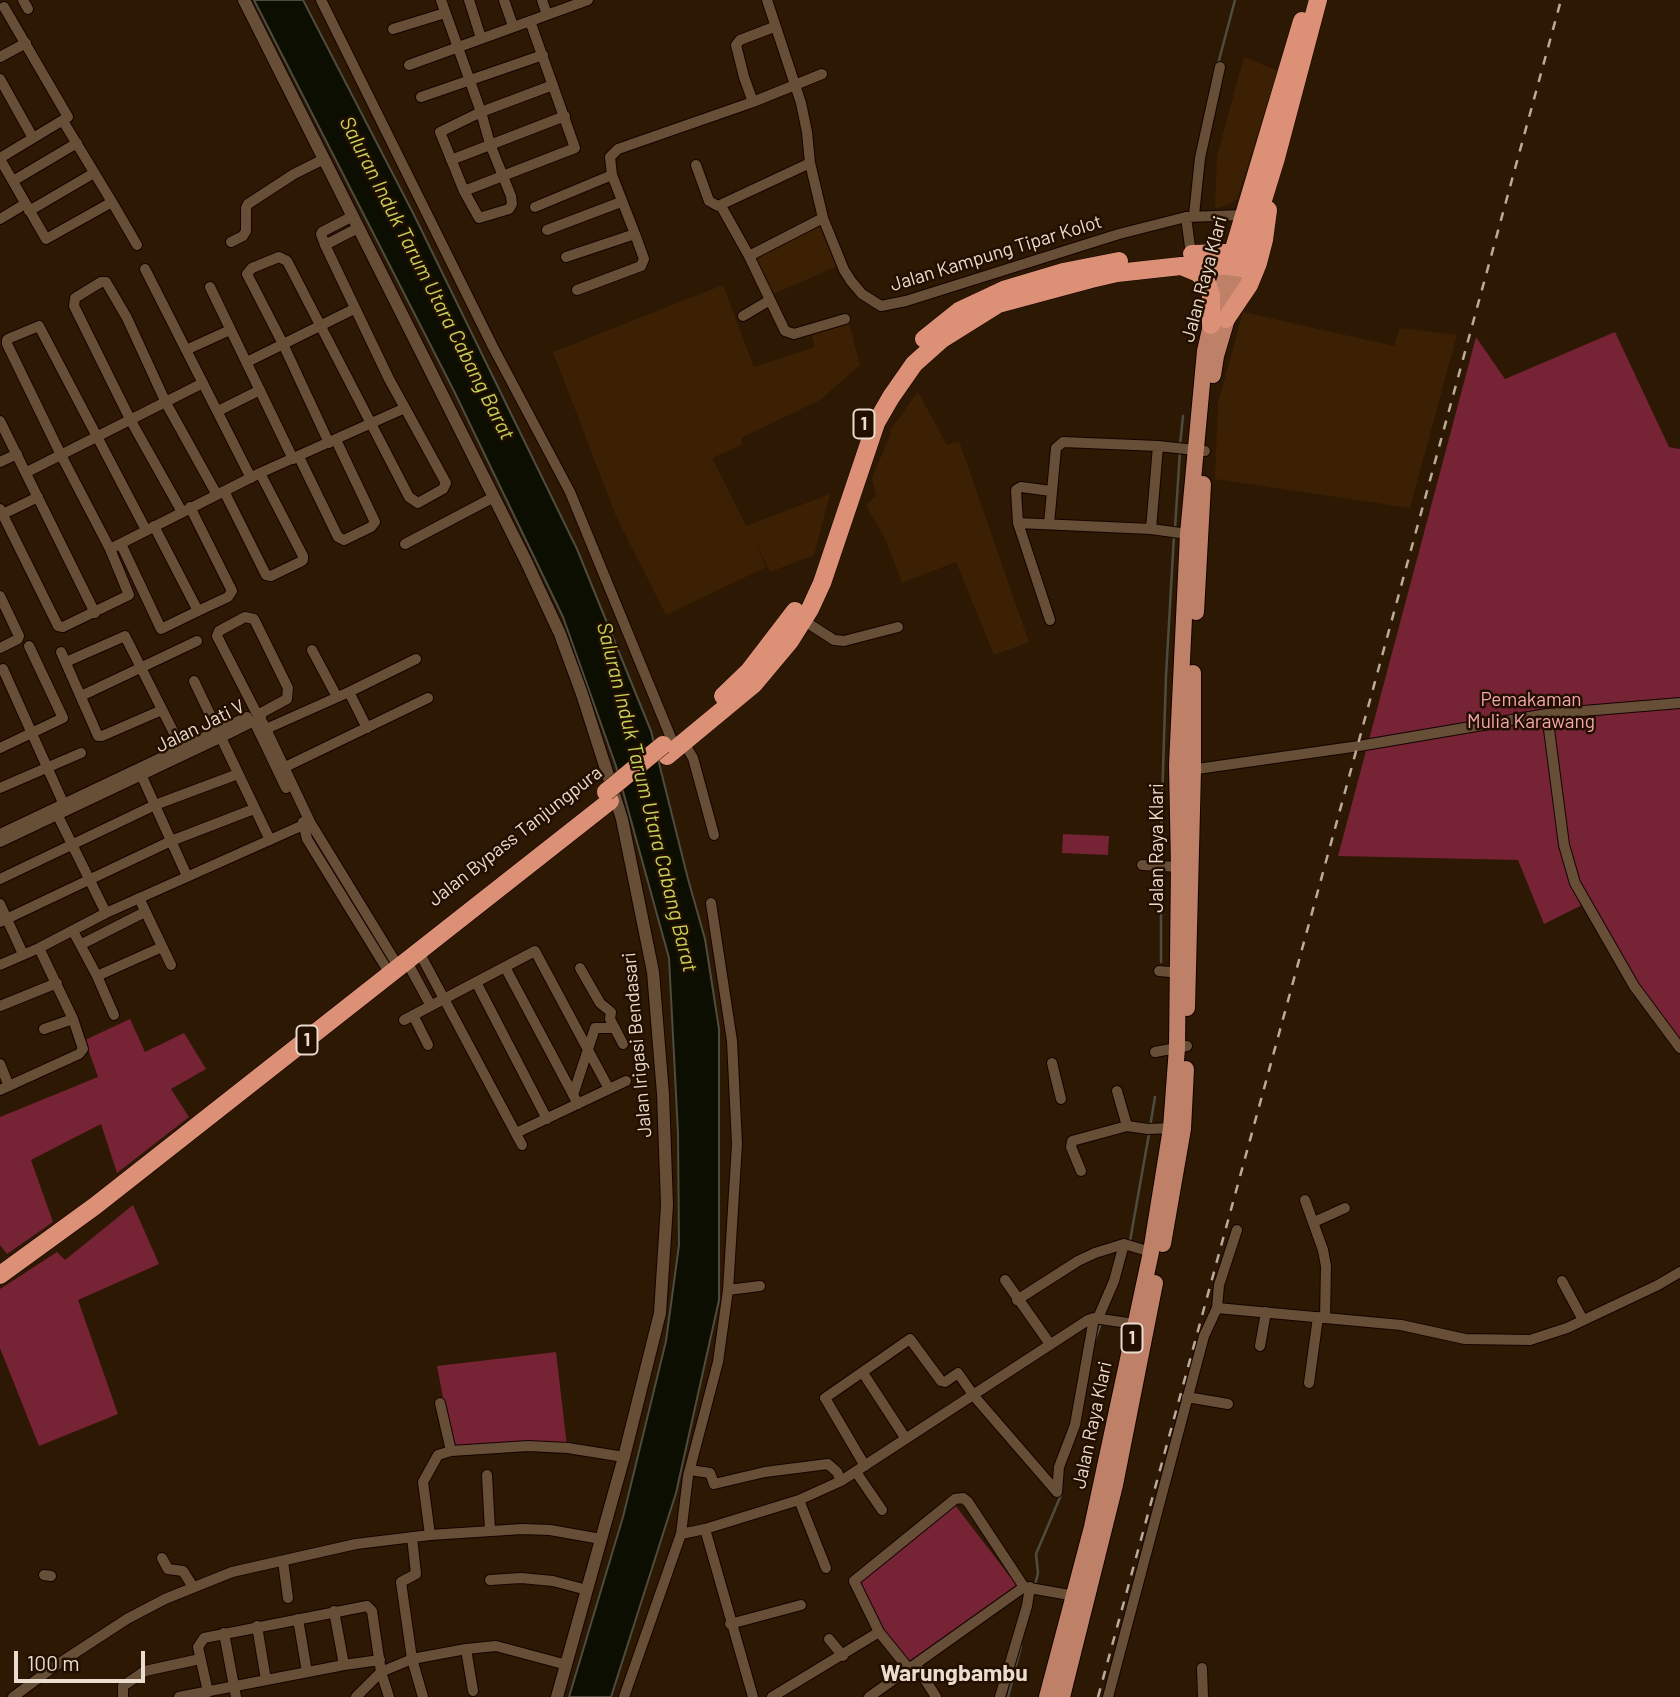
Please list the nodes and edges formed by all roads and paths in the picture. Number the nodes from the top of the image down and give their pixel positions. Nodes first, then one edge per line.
1 (244, 0) edge
2 (321, 0) edge
3 (440, 0) edge
4 (469, 0) edge
5 (504, 0) edge
6 (542, 0) edge
7 (767, 0) edge
8 (1307, 0) edge
9 (1318, 0) edge
10 (583, 1) edge
11 (5, 7) dead end
12 (445, 13) junction
13 (547, 15) junction
14 (530, 21) junction
15 (513, 26) junction
16 (774, 27) junction
17 (393, 29) dead end
18 (481, 37) junction
19 (26, 43) junction
20 (456, 46) junction
21 (543, 55) junction
22 (0, 57) edge
23 (409, 65) dead end
24 (1220, 67) dead end
25 (822, 74) dead end
26 (0, 79) edge
27 (468, 79) junction
28 (553, 85) junction
29 (794, 86) junction
30 (422, 97) dead end
31 (753, 102) junction
32 (481, 113) junction
33 (565, 116) junction
34 (63, 121) junction
35 (33, 138) junction
36 (77, 143) junction
37 (490, 144) junction
38 (0, 158) edge
39 (1276, 158) junction
40 (324, 159) junction
41 (451, 160) junction
42 (810, 163) junction
43 (696, 165) dead end
44 (94, 173) junction
45 (612, 175) junction
46 (503, 177) junction
47 (13, 181) junction
48 (464, 191) junction
49 (112, 202) junction
50 (621, 202) junction
51 (721, 206) junction
52 (27, 207) junction
53 (535, 207) dead end
54 (1190, 216) junction
55 (823, 218) junction
56 (0, 219) edge
57 (1242, 219) junction
58 (354, 223) junction
59 (547, 230) dead end
60 (635, 234) junction
61 (231, 242) dead end
62 (137, 244) dead end
63 (749, 256) junction
64 (566, 257) dead end
65 (1186, 260) junction
66 (1237, 260) junction
67 (145, 269) dead end
68 (210, 287) dead end
69 (577, 290) dead end
70 (770, 300) junction
71 (354, 309) junction
72 (743, 316) dead end
73 (845, 319) dead end
74 (1218, 322) junction
75 (321, 325) junction
76 (230, 330) junction
77 (283, 344) junction
78 (186, 349) junction
79 (247, 362) junction
80 (203, 383) junction
81 (260, 390) junction
82 (166, 403) junction
83 (405, 408) junction
84 (218, 411) junction
85 (0, 421) edge
86 (131, 421) junction
87 (371, 424) junction
88 (97, 437) junction
89 (332, 442) junction
90 (1158, 446) junction
91 (1191, 449) junction
92 (17, 454) junction
93 (61, 455) junction
94 (296, 458) junction
95 (0, 462) edge
96 (27, 472) junction
97 (255, 476) junction
98 (1051, 491) junction
99 (220, 493) junction
100 (38, 497) junction
101 (494, 497) junction
102 (186, 509) junction
103 (1, 512) edge
104 (1018, 523) junction
105 (1049, 524) junction
106 (150, 528) junction
107 (1151, 529) junction
108 (1180, 533) junction
109 (405, 544) dead end
110 (115, 547) junction
111 (141, 590) junction
112 (129, 595) junction
113 (0, 596) edge
114 (198, 611) junction
115 (94, 613) junction
116 (803, 620) junction
117 (1051, 620) dead end
118 (898, 627) dead end
119 (197, 641) dead end
120 (29, 646) dead end
121 (0, 648) edge
122 (312, 650) dead end
123 (416, 659) dead end
124 (143, 668) junction
125 (3, 669) dead end
126 (194, 681) dead end
127 (349, 692) junction
128 (81, 696) junction
129 (337, 697) junction
130 (428, 698) dead end
131 (1680, 703) edge
132 (162, 710) junction
133 (1547, 714) junction
134 (258, 716) junction
135 (367, 728) junction
136 (266, 729) junction
137 (34, 734) junction
138 (220, 734) junction
139 (1, 745) edge
140 (671, 745) junction
141 (183, 750) junction
142 (81, 753) dead end
143 (1177, 765) junction
144 (48, 767) junction
145 (281, 769) junction
146 (139, 771) junction
147 (1193, 771) junction
148 (238, 774) junction
149 (0, 788) edge
150 (608, 796) junction
151 (155, 806) junction
152 (61, 809) junction
153 (254, 809) junction
154 (307, 824) junction
155 (0, 834) edge
156 (714, 835) dead end
157 (270, 840) junction
158 (171, 841) junction
159 (0, 842) edge
160 (74, 846) junction
161 (1147, 865) dead end
162 (1173, 867) junction
163 (187, 876) junction
164 (89, 878) junction
165 (0, 879) edge
166 (139, 898) junction
167 (0, 904) edge
168 (710, 904) dead end
169 (145, 912) junction
170 (106, 913) junction
171 (3, 921) edge
172 (72, 931) junction
173 (82, 944) junction
174 (162, 947) junction
175 (39, 948) junction
176 (23, 954) junction
177 (398, 963) junction
178 (0, 965) edge
179 (171, 965) dead end
180 (505, 967) junction
181 (580, 968) dead end
182 (1173, 972) junction
183 (97, 976) junction
184 (476, 982) junction
185 (57, 983) junction
186 (444, 999) junction
187 (0, 1006) edge
188 (431, 1006) junction
189 (114, 1015) dead end
190 (73, 1019) junction
191 (615, 1028) junction
192 (44, 1029) dead end
193 (623, 1044) dead end
194 (428, 1045) dead end
195 (1680, 1048) edge
196 (588, 1049) junction
197 (1168, 1049) junction
198 (1052, 1063) dead end
199 (0, 1065) edge
200 (626, 1082) dead end
201 (4, 1088) edge
202 (609, 1089) junction
203 (1118, 1091) dead end
204 (575, 1099) junction
205 (1061, 1099) dead end
206 (547, 1119) junction
207 (1126, 1126) junction
208 (1171, 1128) junction
209 (516, 1133) junction
210 (522, 1145) dead end
211 (1081, 1171) dead end
212 (1305, 1200) dead end
213 (1345, 1208) dead end
214 (1314, 1222) junction
215 (1237, 1230) dead end
216 (1128, 1245) junction
217 (1151, 1252) junction
218 (0, 1264) edge
219 (1680, 1272) edge
220 (0, 1275) edge
221 (1005, 1280) dead end
222 (1562, 1281) dead end
223 (760, 1286) dead end
224 (728, 1290) junction
225 (1017, 1300) junction
226 (1217, 1308) junction
227 (1266, 1312) junction
228 (1322, 1317) junction
229 (1101, 1319) junction
230 (1583, 1320) junction
231 (1141, 1325) junction
232 (1051, 1344) junction
233 (1260, 1346) dead end
234 (863, 1373) junction
235 (1309, 1383) dead end
236 (974, 1396) junction
237 (1187, 1397) junction
238 (440, 1403) dead end
239 (1228, 1404) dead end
240 (906, 1439) junction
241 (451, 1451) junction
242 (624, 1457) junction
243 (860, 1469) junction
244 (690, 1470) junction
245 (486, 1475) dead end
246 (841, 1481) junction
247 (799, 1500) junction
248 (881, 1510) dead end
249 (705, 1529) junction
250 (490, 1531) junction
251 (681, 1534) junction
252 (430, 1535) junction
253 (411, 1537) junction
254 (601, 1539) junction
255 (162, 1558) dead end
256 (283, 1561) junction
257 (826, 1568) dead end
258 (490, 1580) dead end
259 (193, 1587) junction
260 (1032, 1587) junction
261 (587, 1590) junction
262 (1075, 1595) junction
263 (288, 1598) dead end
264 (801, 1605) dead end
265 (334, 1611) junction
266 (298, 1619) junction
267 (730, 1624) junction
268 (257, 1626) junction
269 (879, 1632) junction
270 (223, 1633) junction
271 (830, 1639) dead end
272 (466, 1649) junction
273 (843, 1656) junction
274 (200, 1659) junction
275 (412, 1659) junction
276 (344, 1665) junction
277 (567, 1665) junction
278 (913, 1667) junction
279 (1202, 1668) dead end
280 (378, 1670) junction
281 (307, 1672) junction
282 (266, 1681) junction
283 (473, 1691) dead end
284 (208, 1692) junction
285 (235, 1692) edge
286 (13, 1697) edge
287 (123, 1697) edge
288 (179, 1697) edge
289 (356, 1697) edge
290 (368, 1697) edge
291 (389, 1697) edge
292 (423, 1697) edge
293 (557, 1697) edge
294 (624, 1697) edge
295 (753, 1697) edge
296 (772, 1697) edge
297 (869, 1697) edge
298 (936, 1697) edge
299 (1000, 1697) edge
300 (1047, 1697) edge
301 (1062, 1697) edge
302 (1108, 1697) edge
303 (1203, 1697) edge

1 - 40 street, Jalan Irigasi Bendasari
2 - 140 street
3 - 12 street
4 - 18 street
5 - 15 street
6 - 13 street
7 - 16 street, Jalan Kampung Tipar Kolot
8 - 57 highway, Jalan Raya Klari / 1
9 - 39 highway, Jalan Raya Klari / 1
10 - 13 street
11 - 19 street
12 - 17 street
12 - 20 street
13 - 14 street
14 - 15 street
14 - 21 street
15 - 18 street
16 - 29 street, Jalan Kampung Tipar Kolot
16 - 31 street
18 - 20 street
19 - 22 street
19 - 34 street
20 - 23 street
20 - 27 street
21 - 27 street
21 - 28 street
24 - 54 street
25 - 29 street
26 - 35 street
27 - 30 street
27 - 32 street
28 - 32 street
28 - 33 street
29 - 31 street
29 - 42 street, Jalan Kampung Tipar Kolot
31 - 45 street
32 - 37 street
32 - 41 street
33 - 37 street
33 - 46 street
34 - 35 street
34 - 36 street
35 - 38 street
36 - 44 street
36 - 47 street
37 - 41 street
37 - 46 street
38 - 47 street
39 - 66 highway, Jalan Raya Klari / 1
39 - 74 highway
40 - 58 street, Jalan Irigasi Bendasari
40 - 61 street
41 - 48 street
42 - 51 street
42 - 55 street, Jalan Kampung Tipar Kolot
43 - 51 street
44 - 49 street
44 - 52 street
45 - 50 street
45 - 53 street
46 - 48 street
46 - 48 street
47 - 52 street
49 - 52 street
49 - 62 street
50 - 59 street
50 - 60 street
51 - 63 street
52 - 56 street
54 - 55 street, Jalan Kampung Tipar Kolot
54 - 57 street, Jalan Kampung Tipar Kolot
54 - 65 street
55 - 63 street
57 - 65 highway
57 - 66 highway, Jalan Raya Klari / 1
58 - 71 street
58 - 101 street, Jalan Irigasi Bendasari
60 - 64 street
60 - 69 street
63 - 70 street
65 - 66 highway, Jalan Bypass Tanjungpura / 1
65 - 74 highway
65 - 116 highway, Jalan Bypass Tanjungpura / 1
65 - 140 highway, Jalan Bypass Tanjungpura / 1
66 - 74 main road, Jalan Raya Klari / 1
67 - 78 street
68 - 76 street
70 - 72 street
70 - 73 street
71 - 75 street
71 - 83 street
74 - 91 main road, Jalan Raya Klari / 1
75 - 77 street
75 - 77 street
75 - 87 street
76 - 78 street
76 - 79 street
77 - 79 street
77 - 89 street
78 - 80 street
79 - 81 street
80 - 82 street
80 - 84 street
81 - 84 street
81 - 94 street
82 - 86 street
82 - 86 street
82 - 99 street
83 - 87 street
83 - 87 street
84 - 97 street
85 - 92 street
86 - 88 street
86 - 102 street
87 - 89 street
88 - 93 street
88 - 93 street
88 - 106 street
89 - 94 street
89 - 94 street
90 - 91 street
90 - 98 street
90 - 107 street
91 - 108 main road, Jalan Raya Klari / 1
91 - 147 main road, Jalan Raya Klari / 1
92 - 95 street
92 - 96 street
93 - 96 street
93 - 110 street
94 - 97 street
96 - 100 street
97 - 99 street
97 - 99 street
98 - 104 street
98 - 105 street
99 - 102 street
100 - 103 street
100 - 115 street
101 - 109 street
101 - 242 street, Jalan Irigasi Bendasari
102 - 106 street
102 - 114 street
103 - 115 street
104 - 105 street
104 - 117 street
105 - 107 street
106 - 110 street
106 - 114 street
107 - 108 street
108 - 143 main road, Jalan Raya Klari / 1
110 - 111 street
110 - 112 street
111 - 112 street
111 - 114 street
112 - 115 street
113 - 121 street
116 - 118 street
116 - 140 highway, Jalan Bypass Tanjungpura / 1
119 - 124 street
120 - 137 street
122 - 129 street
123 - 127 street
124 - 128 street
124 - 128 street
124 - 132 street
125 - 137 street
126 - 138 street
127 - 129 street
127 - 135 street
128 - 132 street
129 - 136 street
130 - 135 street
131 - 133 street
132 - 141 street
133 - 147 street
133 - 195 street
134 - 134 street, Jalan Jati V
134 - 136 street
134 - 138 street, Jalan Jati V
134 - 145 street
135 - 145 street
136 - 145 street
137 - 139 street
137 - 144 street
138 - 141 street, Jalan Jati V
138 - 148 street
140 - 150 highway, Jalan Bypass Tanjungpura / 1, bridge
140 - 156 street
141 - 146 street, Jalan Jati V
142 - 144 street
143 - 147 street
143 - 162 main road, Jalan Raya Klari / 1
144 - 149 street
144 - 152 street
145 - 154 street
146 - 151 street
146 - 152 street, Jalan Jati V
147 - 182 main road, Jalan Raya Klari / 1
148 - 151 street
148 - 153 street
150 - 177 highway, Jalan Bypass Tanjungpura / 1
150 - 177 highway, Jalan Bypass Tanjungpura / 1
151 - 158 street
151 - 160 street
152 - 155 street
152 - 159 street
152 - 160 street
153 - 157 street
153 - 158 street
154 - 157 street
154 - 177 street
157 - 163 street
158 - 163 street
158 - 164 street
160 - 164 street
160 - 165 street
161 - 162 street
162 - 182 main road, Jalan Raya Klari / 1
163 - 166 street
164 - 170 street
164 - 171 street
166 - 169 street
166 - 170 street
167 - 171 street
168 - 224 street
169 - 173 street
169 - 174 street
170 - 172 street
171 - 176 street
172 - 173 street
172 - 175 street
173 - 183 street
174 - 179 street
174 - 183 street
175 - 176 street
175 - 185 street
176 - 178 street
177 - 186 street
177 - 188 street
177 - 218 highway, Jalan Bypass Tanjungpura / 1
177 - 220 highway, Jalan Bypass Tanjungpura / 1
180 - 184 street
180 - 196 street
180 - 204 street
181 - 191 street
182 - 197 main road, Jalan Raya Klari / 1
183 - 189 street
184 - 186 street
184 - 206 street
185 - 187 street
185 - 190 street
186 - 188 street
186 - 209 street
188 - 194 street
190 - 192 street
190 - 201 street
191 - 193 street
191 - 196 street
196 - 202 street
196 - 204 street
197 - 208 main road, Jalan Raya Klari / 1
197 - 231 main road, Jalan Raya Klari / 1
198 - 205 street
199 - 201 street
200 - 202 street
202 - 204 street
203 - 207 street
204 - 206 street
206 - 209 street
207 - 208 street
207 - 211 street
208 - 217 main road, Jalan Raya Klari / 1
209 - 210 street
212 - 214 street
213 - 214 street
214 - 228 street
215 - 226 street
216 - 217 street
216 - 225 street
216 - 229 street
217 - 231 main road, Jalan Raya Klari / 1
219 - 230 street
221 - 225 street
222 - 230 street
223 - 224 street
224 - 244 street
225 - 232 street
226 - 227 street
226 - 237 street
227 - 228 street
227 - 233 street
228 - 230 street
228 - 235 street
229 - 231 street
229 - 232 street
229 - 236 street
231 - 262 main road, Jalan Raya Klari / 1
231 - 301 main road, Jalan Raya Klari / 1
232 - 236 street
234 - 236 street
234 - 240 street
234 - 243 street
236 - 240 street
237 - 239 street
237 - 302 street
238 - 241 street
240 - 243 street
241 - 242 street
241 - 252 street
242 - 254 street, Jalan Irigasi Bendasari
243 - 246 street
243 - 248 street
244 - 246 street
244 - 251 street
245 - 250 street
246 - 247 street
247 - 249 street
247 - 257 street
249 - 251 street
249 - 267 street
250 - 252 street
250 - 254 street
251 - 294 street
252 - 253 street
253 - 256 street
253 - 275 street
254 - 261 street, Jalan Irigasi Bendasari
255 - 259 street
256 - 259 street
256 - 263 street
258 - 261 street
259 - 286 street
260 - 262 street
260 - 269 street
260 - 278 street
260 - 299 street
261 - 277 street, Jalan Irigasi Bendasari
262 - 300 main road, Jalan Raya Klari / 1
264 - 267 street
265 - 266 street
265 - 276 street
265 - 280 street
266 - 268 street
266 - 281 street
267 - 295 street
268 - 270 street
268 - 282 street
269 - 273 street
269 - 278 street
270 - 274 street
270 - 285 street
271 - 273 street
272 - 275 street
272 - 277 street
272 - 283 street
273 - 296 street
274 - 284 street
274 - 287 street
275 - 280 street
275 - 292 street
276 - 280 street
276 - 281 street
277 - 293 street, Jalan Irigasi Bendasari
278 - 297 street
278 - 298 street
279 - 303 street
280 - 289 street
280 - 290 street
280 - 291 street
281 - 282 street
282 - 285 street
284 - 285 street
284 - 288 street

